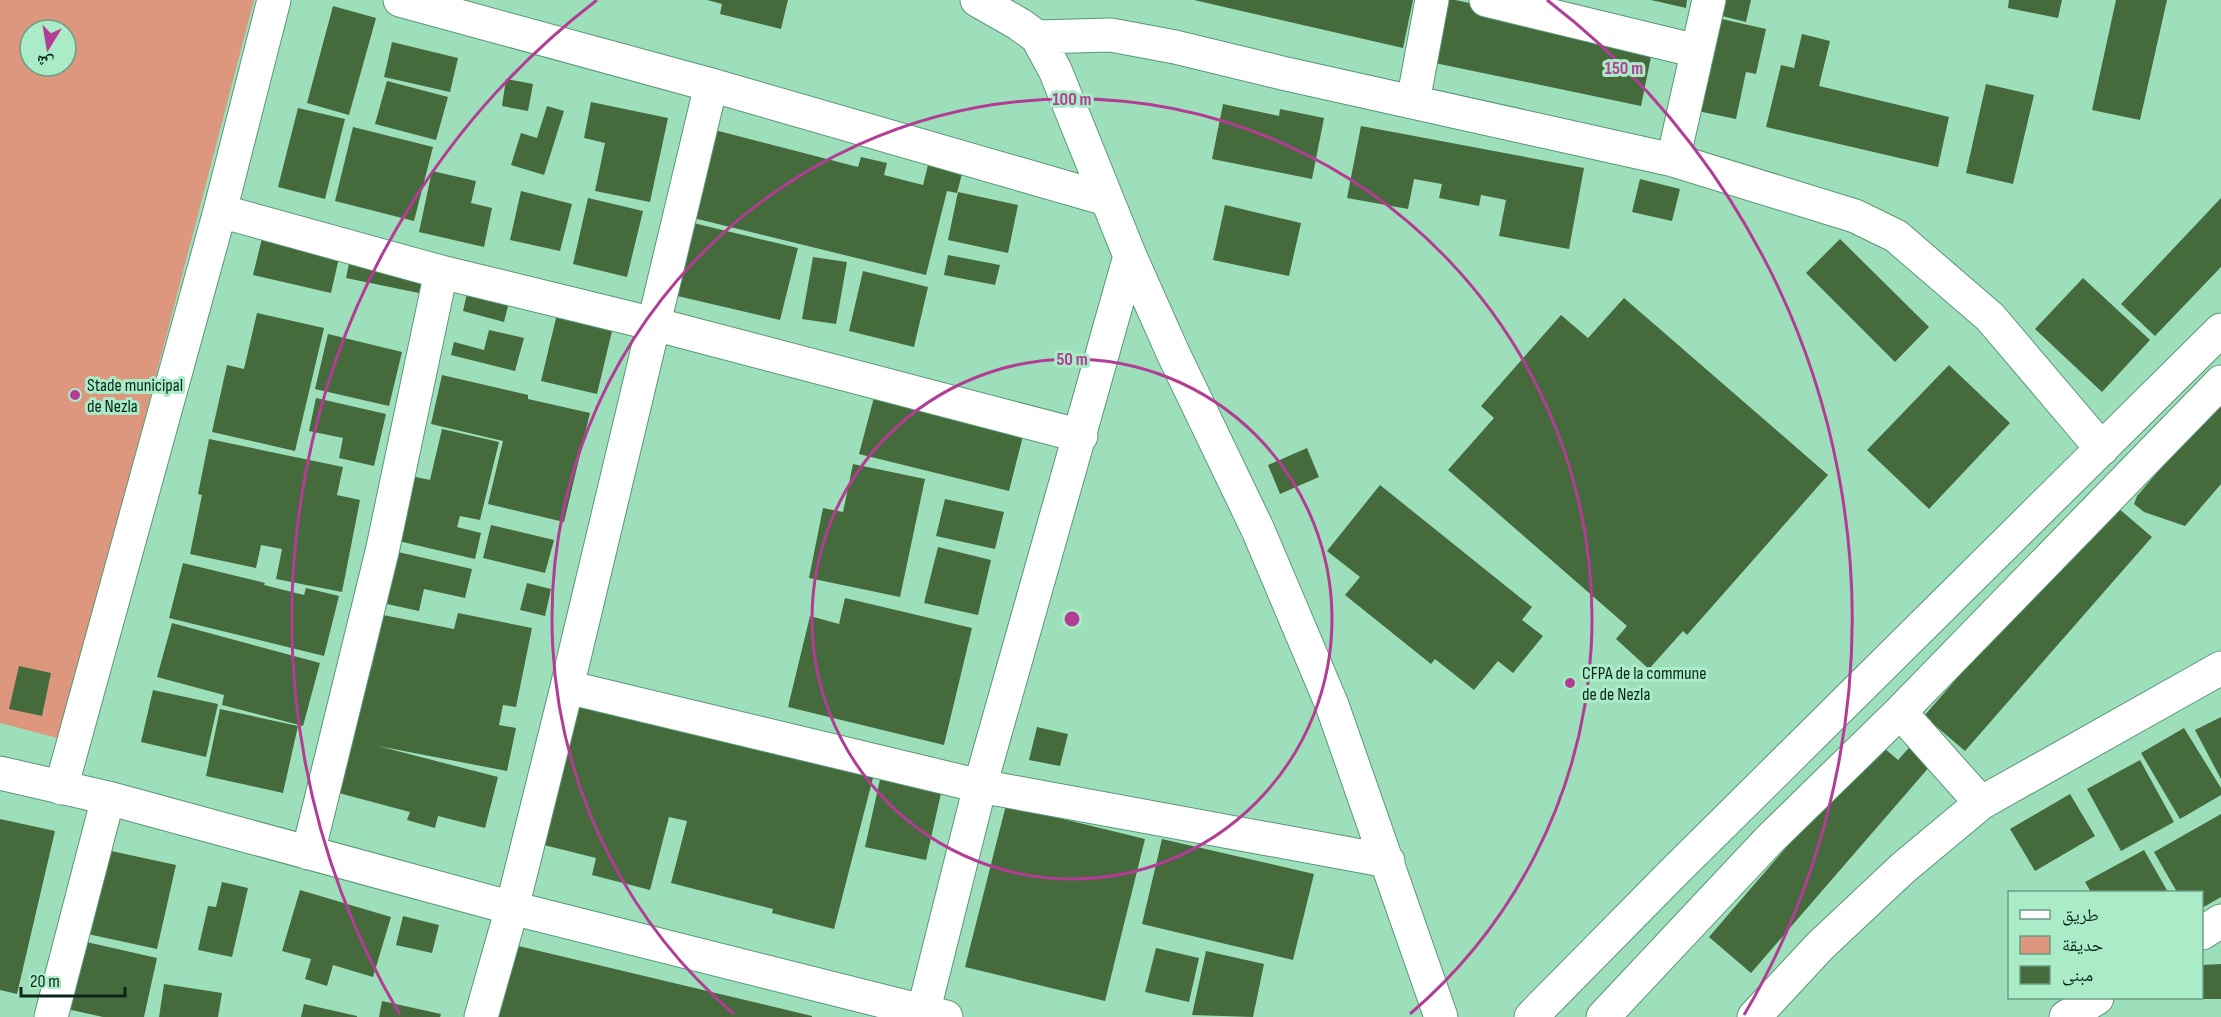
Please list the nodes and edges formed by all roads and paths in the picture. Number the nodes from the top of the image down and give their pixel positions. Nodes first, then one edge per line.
1 (274, 0) edge
2 (400, 0) edge
3 (977, 0) edge
4 (1432, 0) edge
5 (1486, 0) edge
6 (1709, 0) edge
7 (1037, 37) junction
8 (1697, 51) junction
9 (711, 85) junction
10 (1413, 102) junction
11 (1673, 160) junction
12 (1106, 199) junction
13 (220, 211) junction
14 (1130, 256) junction
15 (441, 272) junction
16 (654, 324) junction
17 (2221, 330) edge
18 (2221, 382) edge
19 (1081, 436) junction
20 (2102, 450) junction
21 (2221, 668) edge
22 (567, 687) junction
23 (1900, 712) junction
24 (0, 773) edge
25 (980, 786) junction
26 (61, 788) junction
27 (108, 798) junction
28 (1981, 803) junction
29 (308, 853) junction
30 (1388, 861) junction
31 (512, 908) junction
32 (2221, 921) edge
33 (2203, 932) edge
34 (2095, 999) edge
35 (930, 1015) edge
36 (51, 1017) edge
37 (481, 1017) edge
38 (1441, 1017) edge
39 (1531, 1017) edge
40 (1603, 1017) edge
41 (1754, 1017) edge
42 (2066, 1017) edge

1 - 13 street
2 - 9 street
3 - 7 street
4 - 10 street
5 - 8 street
6 - 8 street
7 - 10 street
7 - 12 street
8 - 11 street
9 - 12 street
9 - 16 street
10 - 11 street
11 - 20 street
12 - 14 street
13 - 15 street
13 - 26 street
14 - 19 street
14 - 30 street
15 - 16 street
15 - 29 street
16 - 19 street
16 - 22 street
17 - 20 street
18 - 23 street
19 - 25 street
20 - 39 street
21 - 28 street
22 - 25 street
22 - 31 street
23 - 28 street
23 - 40 street
24 - 26 street
25 - 30 street
25 - 35 street
26 - 27 street
27 - 29 street
27 - 36 street
28 - 41 street
29 - 31 street
30 - 38 street
31 - 35 street
31 - 37 street
32 - 33 street
34 - 42 street

